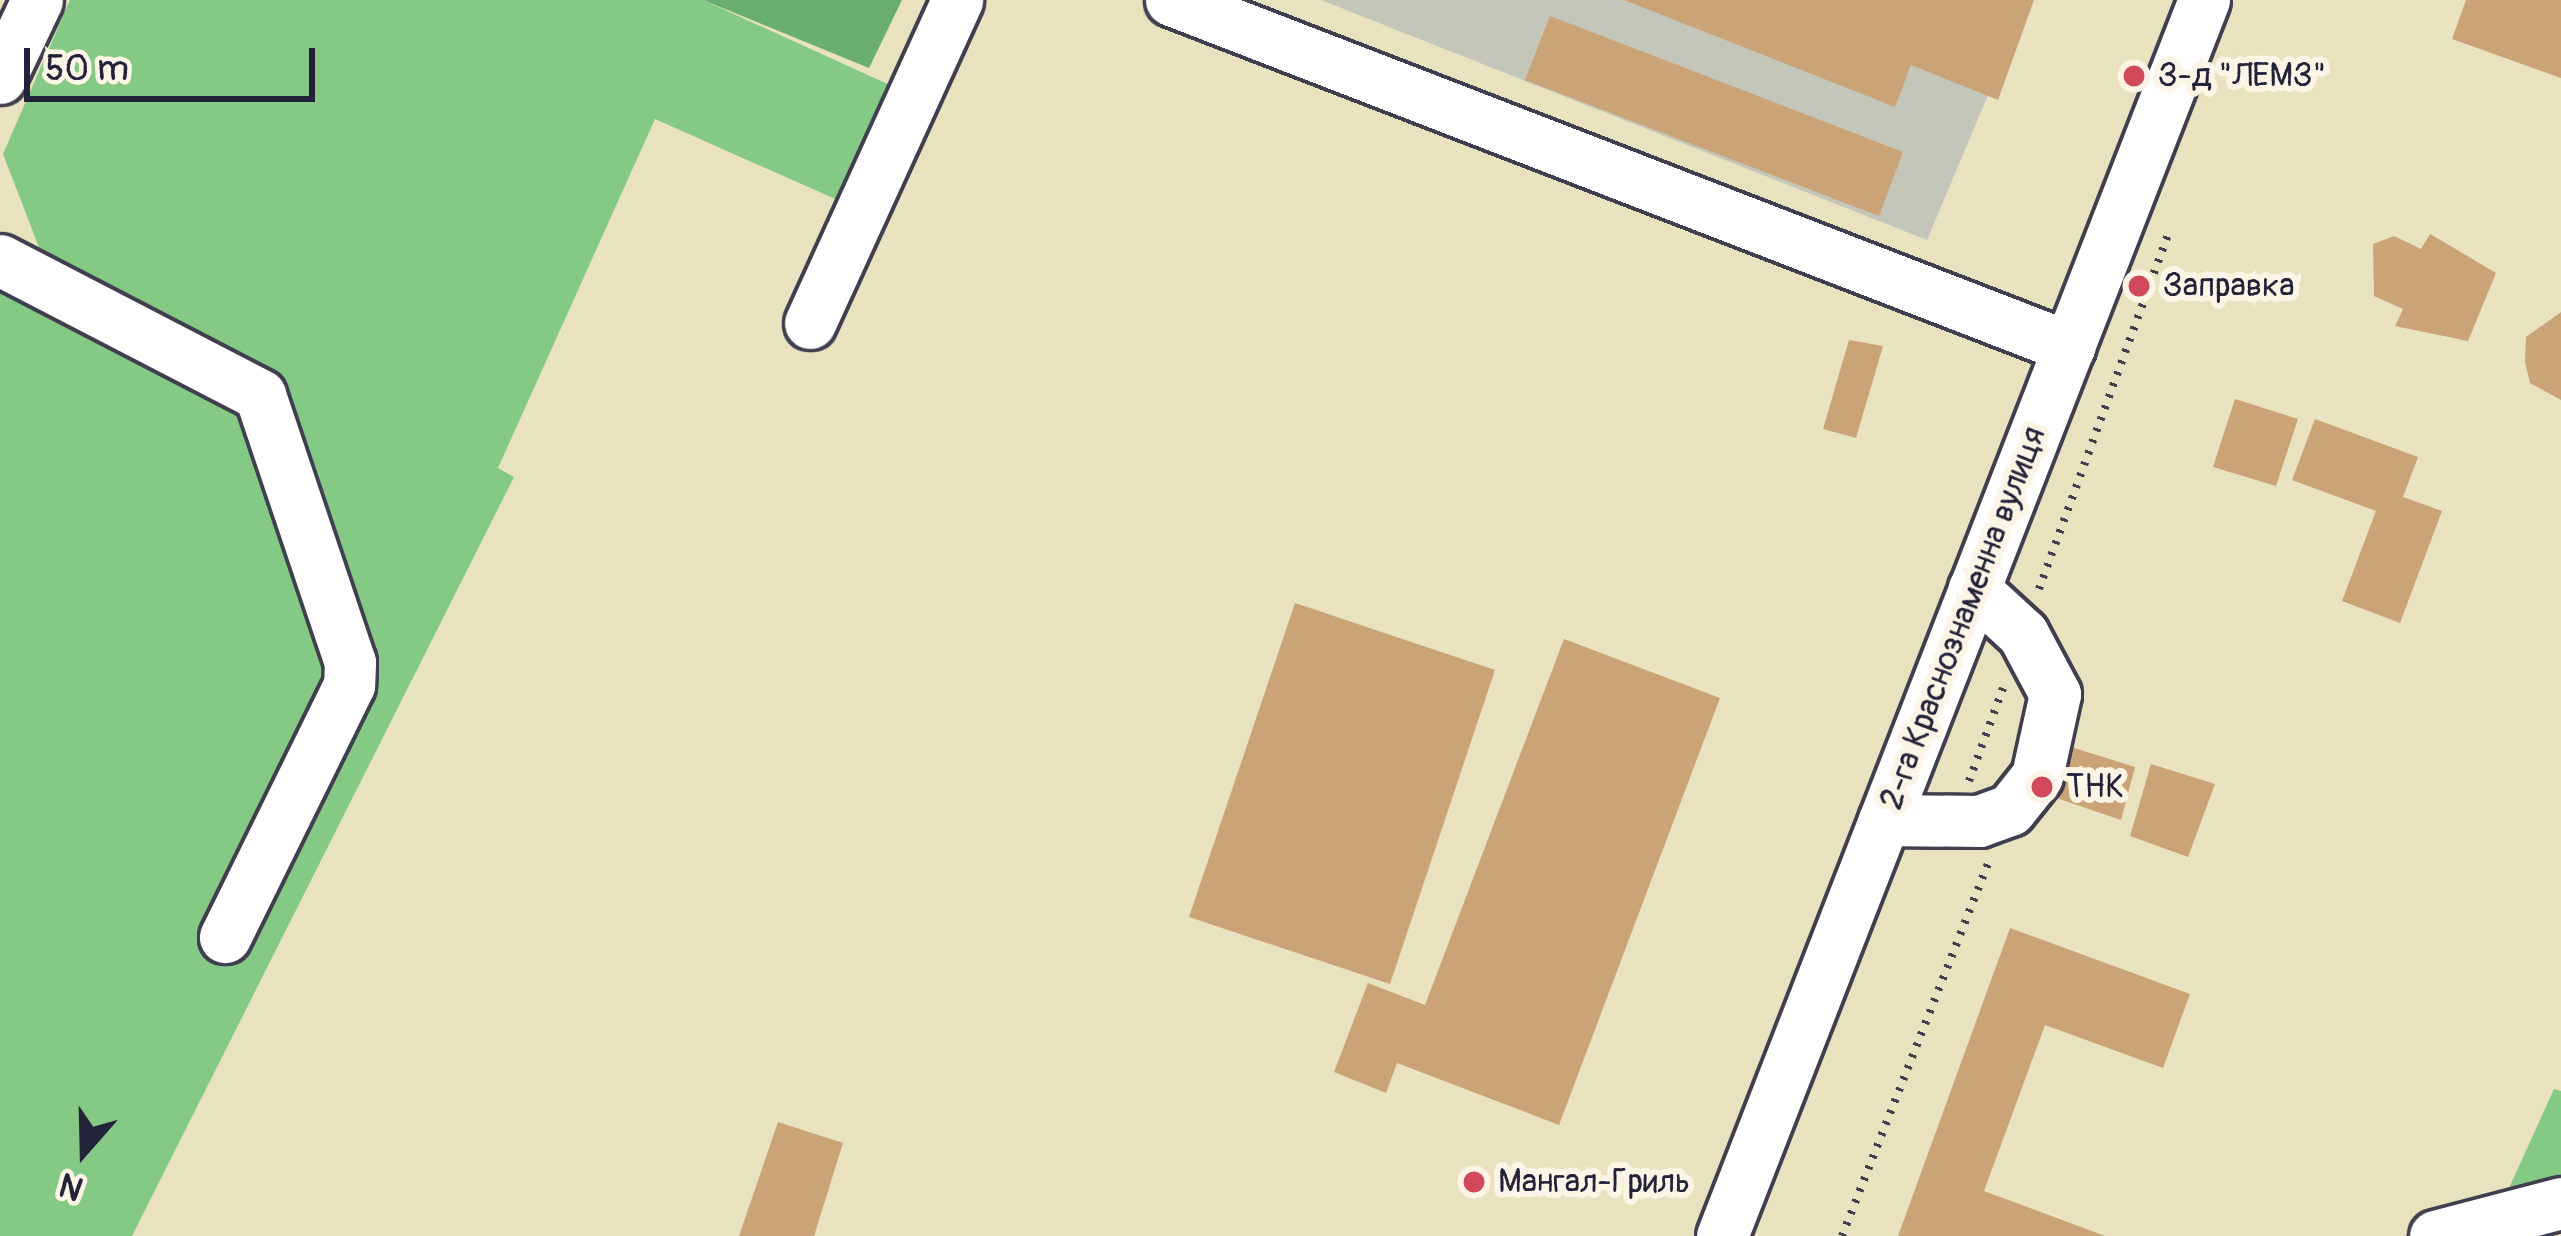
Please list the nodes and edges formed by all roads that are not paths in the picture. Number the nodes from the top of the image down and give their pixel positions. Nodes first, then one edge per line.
1 (37, 0) edge
2 (957, 0) edge
3 (1172, 0) edge
4 (2204, 0) edge
5 (0, 79) edge
6 (0, 260) edge
7 (810, 322) dead end
8 (2069, 346) junction
9 (1974, 590) junction
10 (1884, 820) junction
11 (225, 937) dead end
12 (2561, 1203) edge
13 (1722, 1236) edge
14 (2435, 1236) edge

1 - 5 street
2 - 7 street
3 - 8 street
4 - 8 street, 2-га Краснознаменна вулиця
6 - 11 street
8 - 9 street, 2-га Краснознаменна вулиця
9 - 10 street, 2-га Краснознаменна вулиця
9 - 10 street
10 - 13 street, 2-га Краснознаменна вулиця
12 - 14 street

